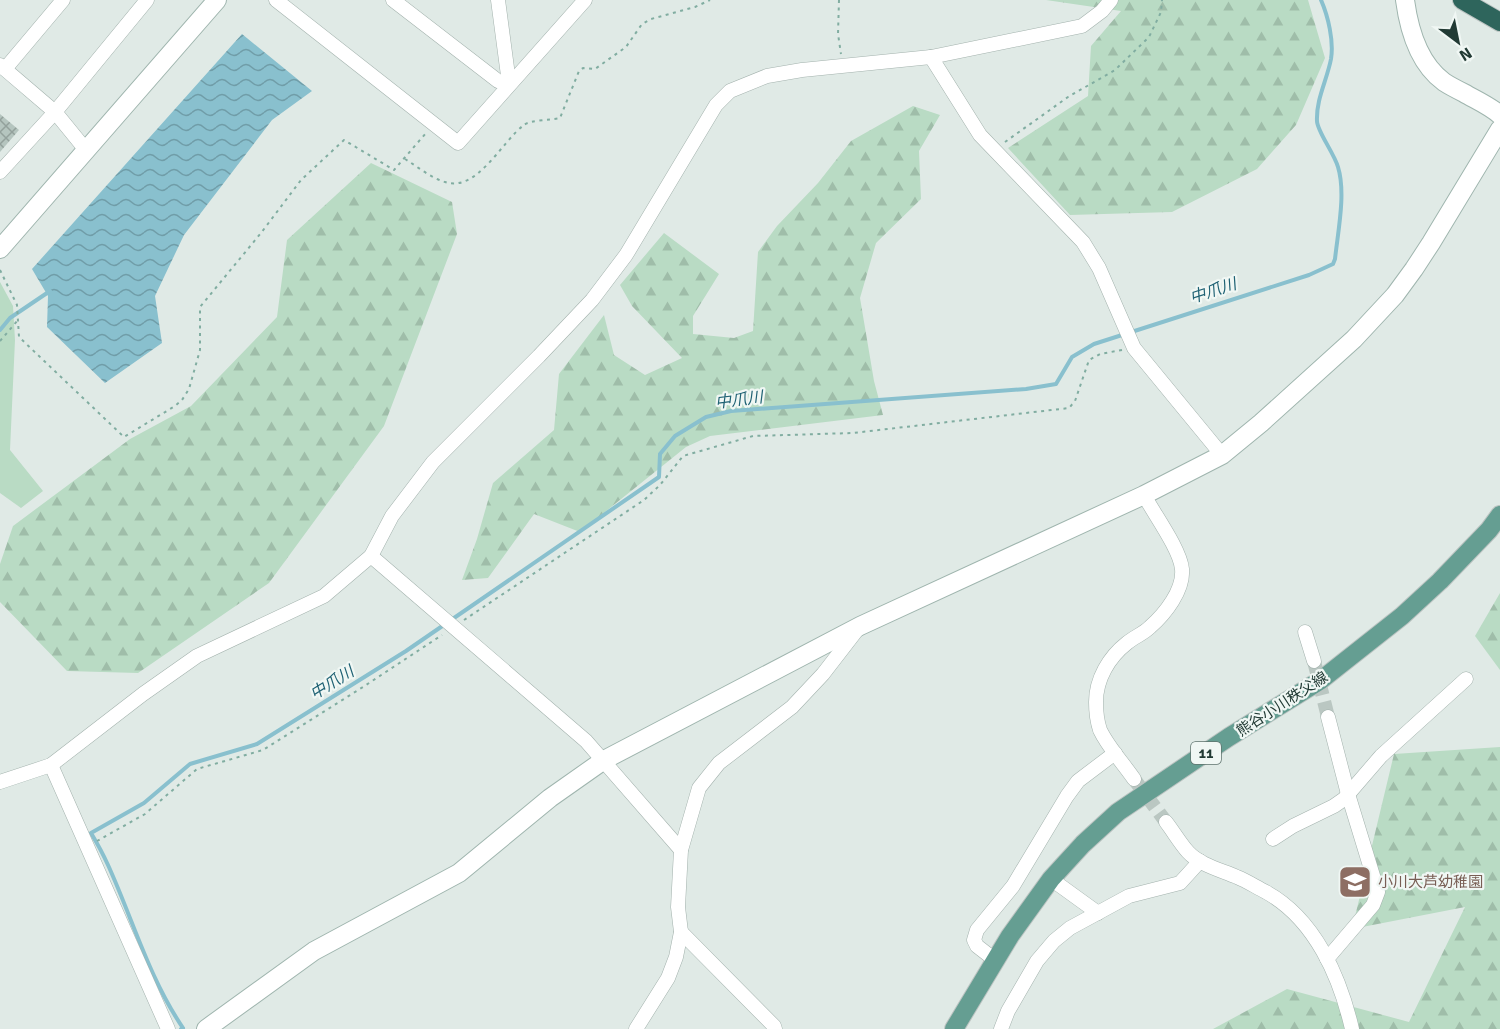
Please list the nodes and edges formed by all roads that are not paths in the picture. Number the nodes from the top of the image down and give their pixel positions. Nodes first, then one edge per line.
1 (63, 0) edge
2 (147, 0) edge
3 (217, 0) edge
4 (393, 0) edge
5 (498, 0) edge
6 (585, 0) edge
7 (1111, 0) edge
8 (1405, 0) edge
9 (1462, 0) edge
10 (283, 2) edge
11 (1500, 22) edge
12 (931, 57) junction
13 (3, 67) edge
14 (509, 83) junction
15 (55, 112) junction
16 (1500, 115) edge
17 (1500, 129) edge
18 (86, 150) junction
19 (0, 172) edge
20 (0, 249) edge
21 (1222, 455) junction
22 (1144, 495) junction
23 (1500, 515) edge
24 (372, 556) junction
25 (860, 626) junction
26 (1305, 632) dead end
27 (1314, 661) tunnel mouth
28 (1466, 679) dead end
29 (1328, 717) tunnel mouth
30 (1115, 753) junction
31 (604, 760) junction
32 (51, 765) junction
33 (1134, 779) tunnel mouth
34 (0, 782) edge
35 (1348, 794) junction
36 (1166, 822) tunnel mouth
37 (1273, 839) dead end
38 (681, 850) junction
39 (1200, 861) junction
40 (1051, 879) junction
41 (1098, 913) junction
42 (681, 932) junction
43 (1327, 959) junction
44 (995, 960) junction
45 (168, 1029) edge
46 (206, 1029) edge
47 (636, 1029) edge
48 (775, 1029) edge
49 (954, 1029) edge
50 (1002, 1029) edge
51 (1352, 1029) edge

1 - 13 street
2 - 15 street
3 - 18 street
4 - 14 street
5 - 14 street
6 - 14 street
7 - 12 street
8 - 16 street
9 - 11 highway
10 - 14 street
12 - 21 street
12 - 24 street
13 - 15 street
15 - 18 street
15 - 19 street
17 - 21 street
18 - 20 street
21 - 22 street
22 - 25 street
22 - 30 street
23 - 40 main road, 熊谷小川秩父線 / 11
24 - 31 street
24 - 32 street
25 - 31 street
25 - 38 street
26 - 27 street
28 - 35 street
29 - 35 street
30 - 33 street
30 - 44 street
31 - 38 street
31 - 46 street
32 - 34 street
32 - 45 street
35 - 37 street
35 - 43 street
36 - 39 street
38 - 42 street
39 - 41 street
39 - 43 street
40 - 41 street
40 - 44 main road, 熊谷小川秩父線 / 11
41 - 50 street
42 - 47 street
42 - 48 street
43 - 51 street
44 - 49 main road, 熊谷小川秩父線 / 11

